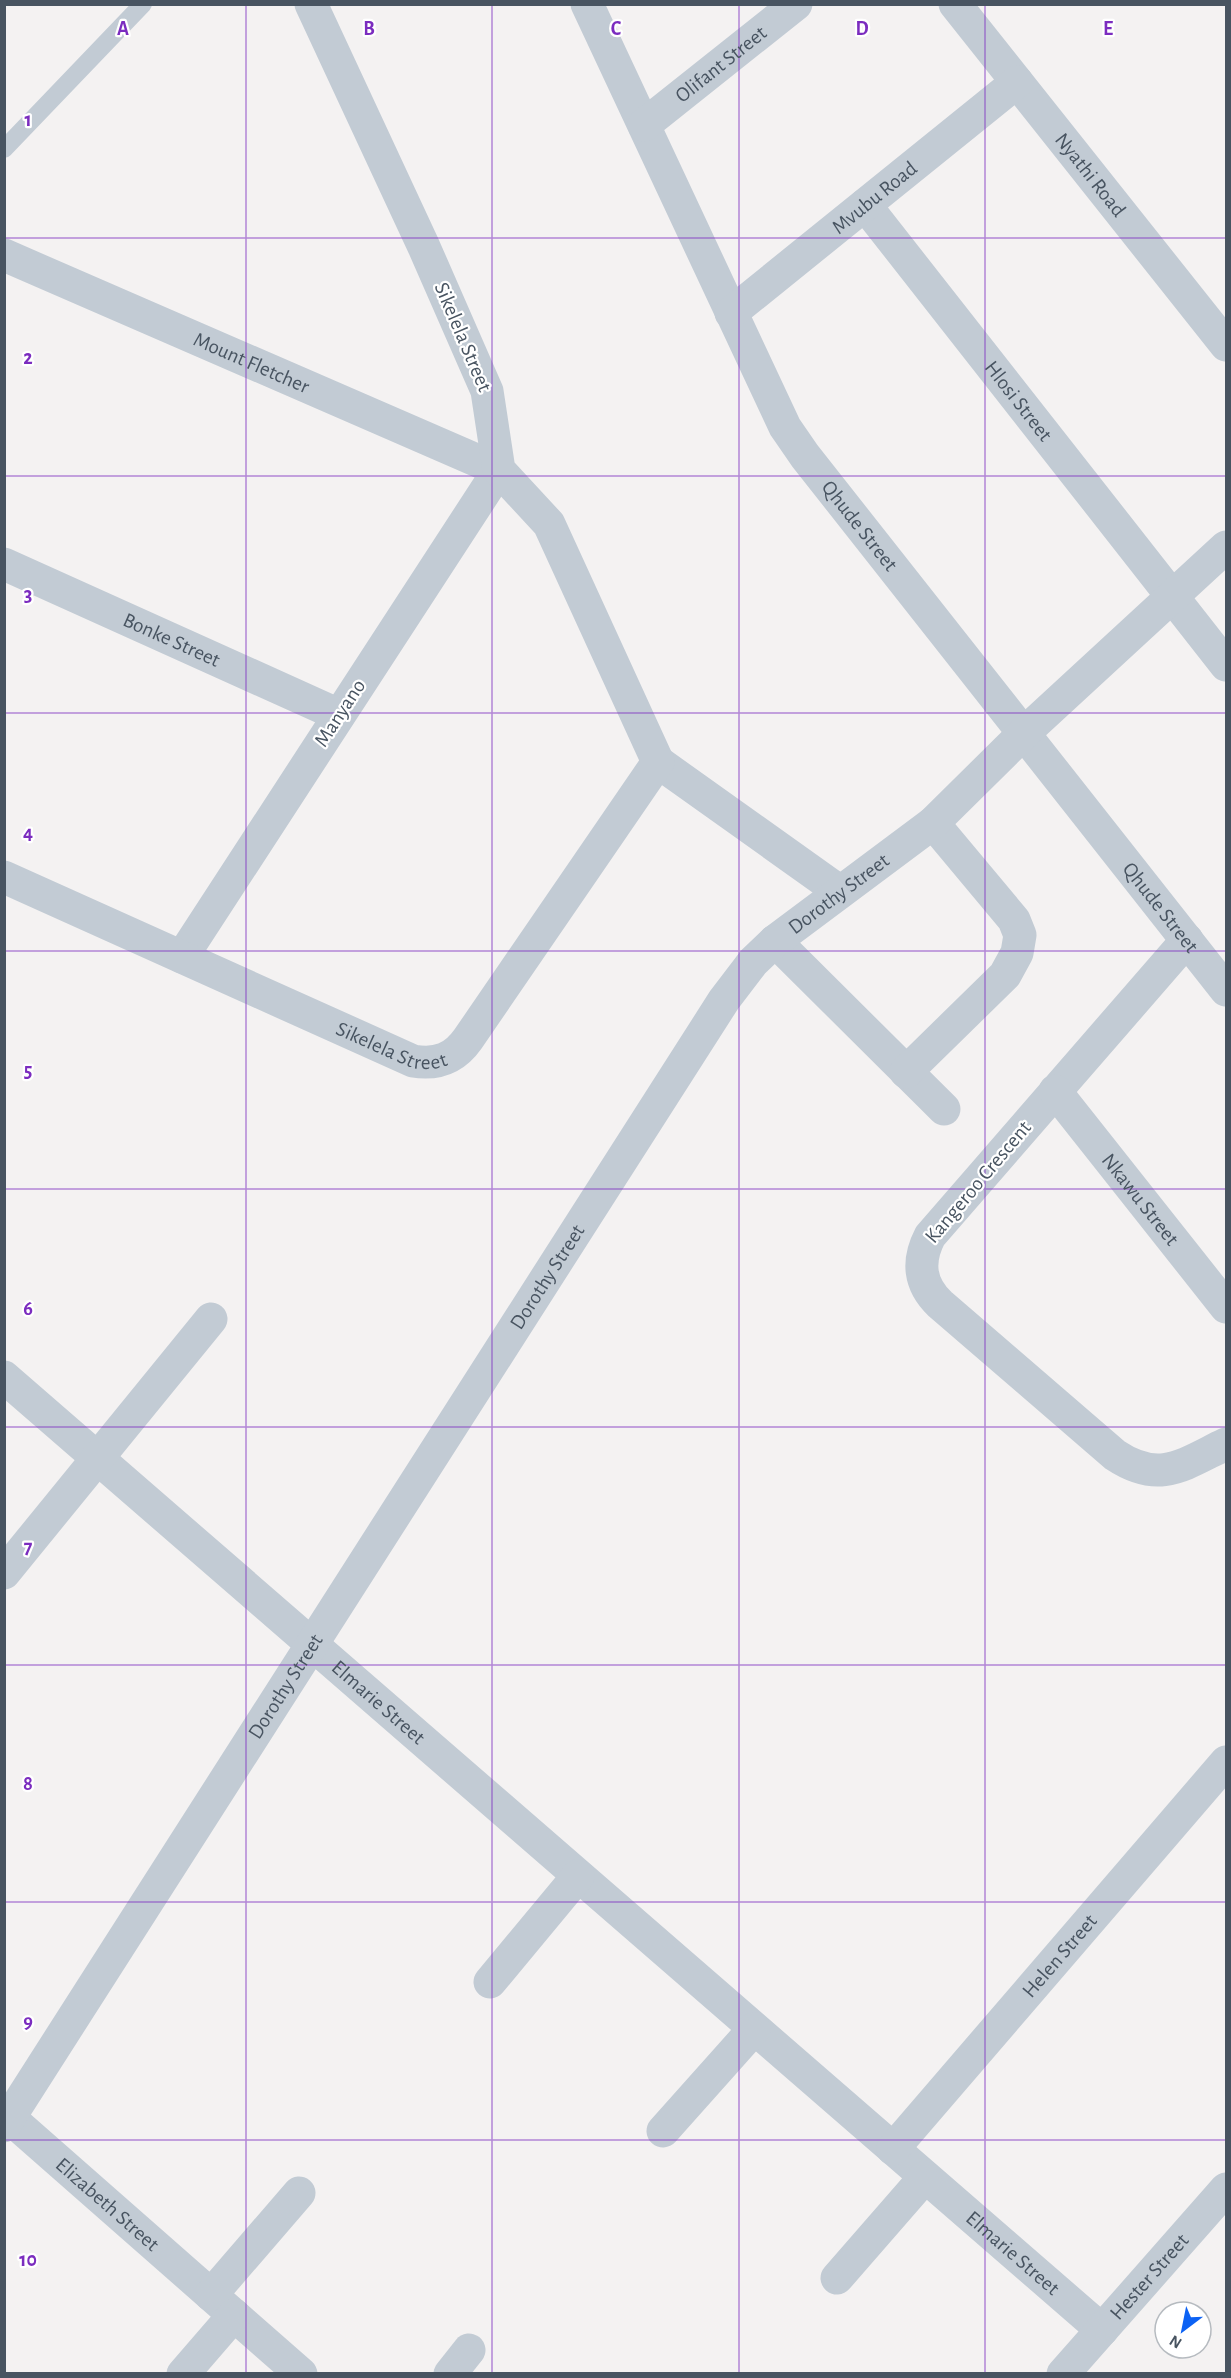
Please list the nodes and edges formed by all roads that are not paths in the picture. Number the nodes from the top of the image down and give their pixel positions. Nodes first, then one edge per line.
1 (143, 4) edge
2 (311, 4) edge
3 (587, 4) edge
4 (796, 4) edge
5 (955, 4) edge
6 (1017, 82) junction
7 (644, 125) junction
8 (4, 150) edge
9 (865, 205) junction
10 (4, 255) edge
11 (731, 313) junction
12 (1227, 345) edge
13 (499, 470) junction
14 (1227, 547) edge
15 (4, 564) edge
16 (1172, 596) junction
17 (1227, 665) edge
18 (339, 715) junction
19 (1024, 733) junction
20 (658, 762) junction
21 (933, 823) junction
22 (4, 876) edge
23 (839, 891) junction
24 (1187, 940) junction
25 (775, 941) junction
26 (182, 957) junction
27 (1227, 990) edge
28 (906, 1072) junction
29 (1055, 1091) junction
30 (944, 1109) dead end
31 (1227, 1307) edge
32 (211, 1319) dead end
33 (4, 1377) edge
34 (1227, 1443) edge
35 (98, 1458) junction
36 (4, 1573) edge
37 (313, 1646) junction
38 (1227, 1762) edge
39 (578, 1876) junction
40 (490, 1982) dead end
41 (754, 2029) junction
42 (6, 2119) edge
43 (663, 2131) dead end
44 (893, 2150) junction
45 (924, 2177) junction
46 (1227, 2189) edge
47 (299, 2193) dead end
48 (837, 2278) dead end
49 (223, 2305) junction
50 (1102, 2330) junction
51 (1074, 2370) edge
52 (183, 2373) edge
53 (301, 2373) edge

1 - 8 lane
2 - 13 street, Sikelela Street
3 - 7 street, Qhude Street
4 - 7 street, Olifant Street
5 - 6 street, Nyathi Road
6 - 9 street, Mvubu Road
6 - 12 street, Nyathi Road
7 - 11 street, Qhude Street
9 - 11 street, Mvubu Road
9 - 16 street, Hlosi Street
10 - 13 street, Mount Fletcher
11 - 19 street, Qhude Street
13 - 18 street, Manyano
13 - 20 street
14 - 16 street, Dorothy Street
15 - 18 street, Bonke Street
16 - 17 street, Hlosi Street
16 - 19 street, Dorothy Street
18 - 26 street, Manyano
19 - 21 street, Dorothy Street
19 - 24 street, Qhude Street
20 - 23 street
20 - 26 street, Sikelela Street
21 - 23 street, Dorothy Street
21 - 28 street
22 - 26 street, Sikelela Street
23 - 25 street, Dorothy Street
24 - 27 street, Qhude Street
24 - 29 street, Kangeroo Crescent
25 - 28 street
25 - 37 street, Dorothy Street
28 - 30 street
29 - 31 street, Nkawu Street
29 - 34 street, Kangeroo Crescent
32 - 35 street
33 - 35 street, Elmarie Street
35 - 36 street
35 - 37 street, Elmarie Street
37 - 39 street, Elmarie Street
37 - 42 street, Dorothy Street
38 - 44 street, Helen Street
39 - 40 street
39 - 41 street, Elmarie Street
41 - 43 street
41 - 44 street, Elmarie Street
42 - 49 street, Elizabeth Street
44 - 45 street, Elmarie Street
45 - 48 street
45 - 50 street, Elmarie Street
46 - 50 street, Hester Street
47 - 49 street
49 - 52 street
49 - 53 street, Elizabeth Street
50 - 51 street, Hester Street

